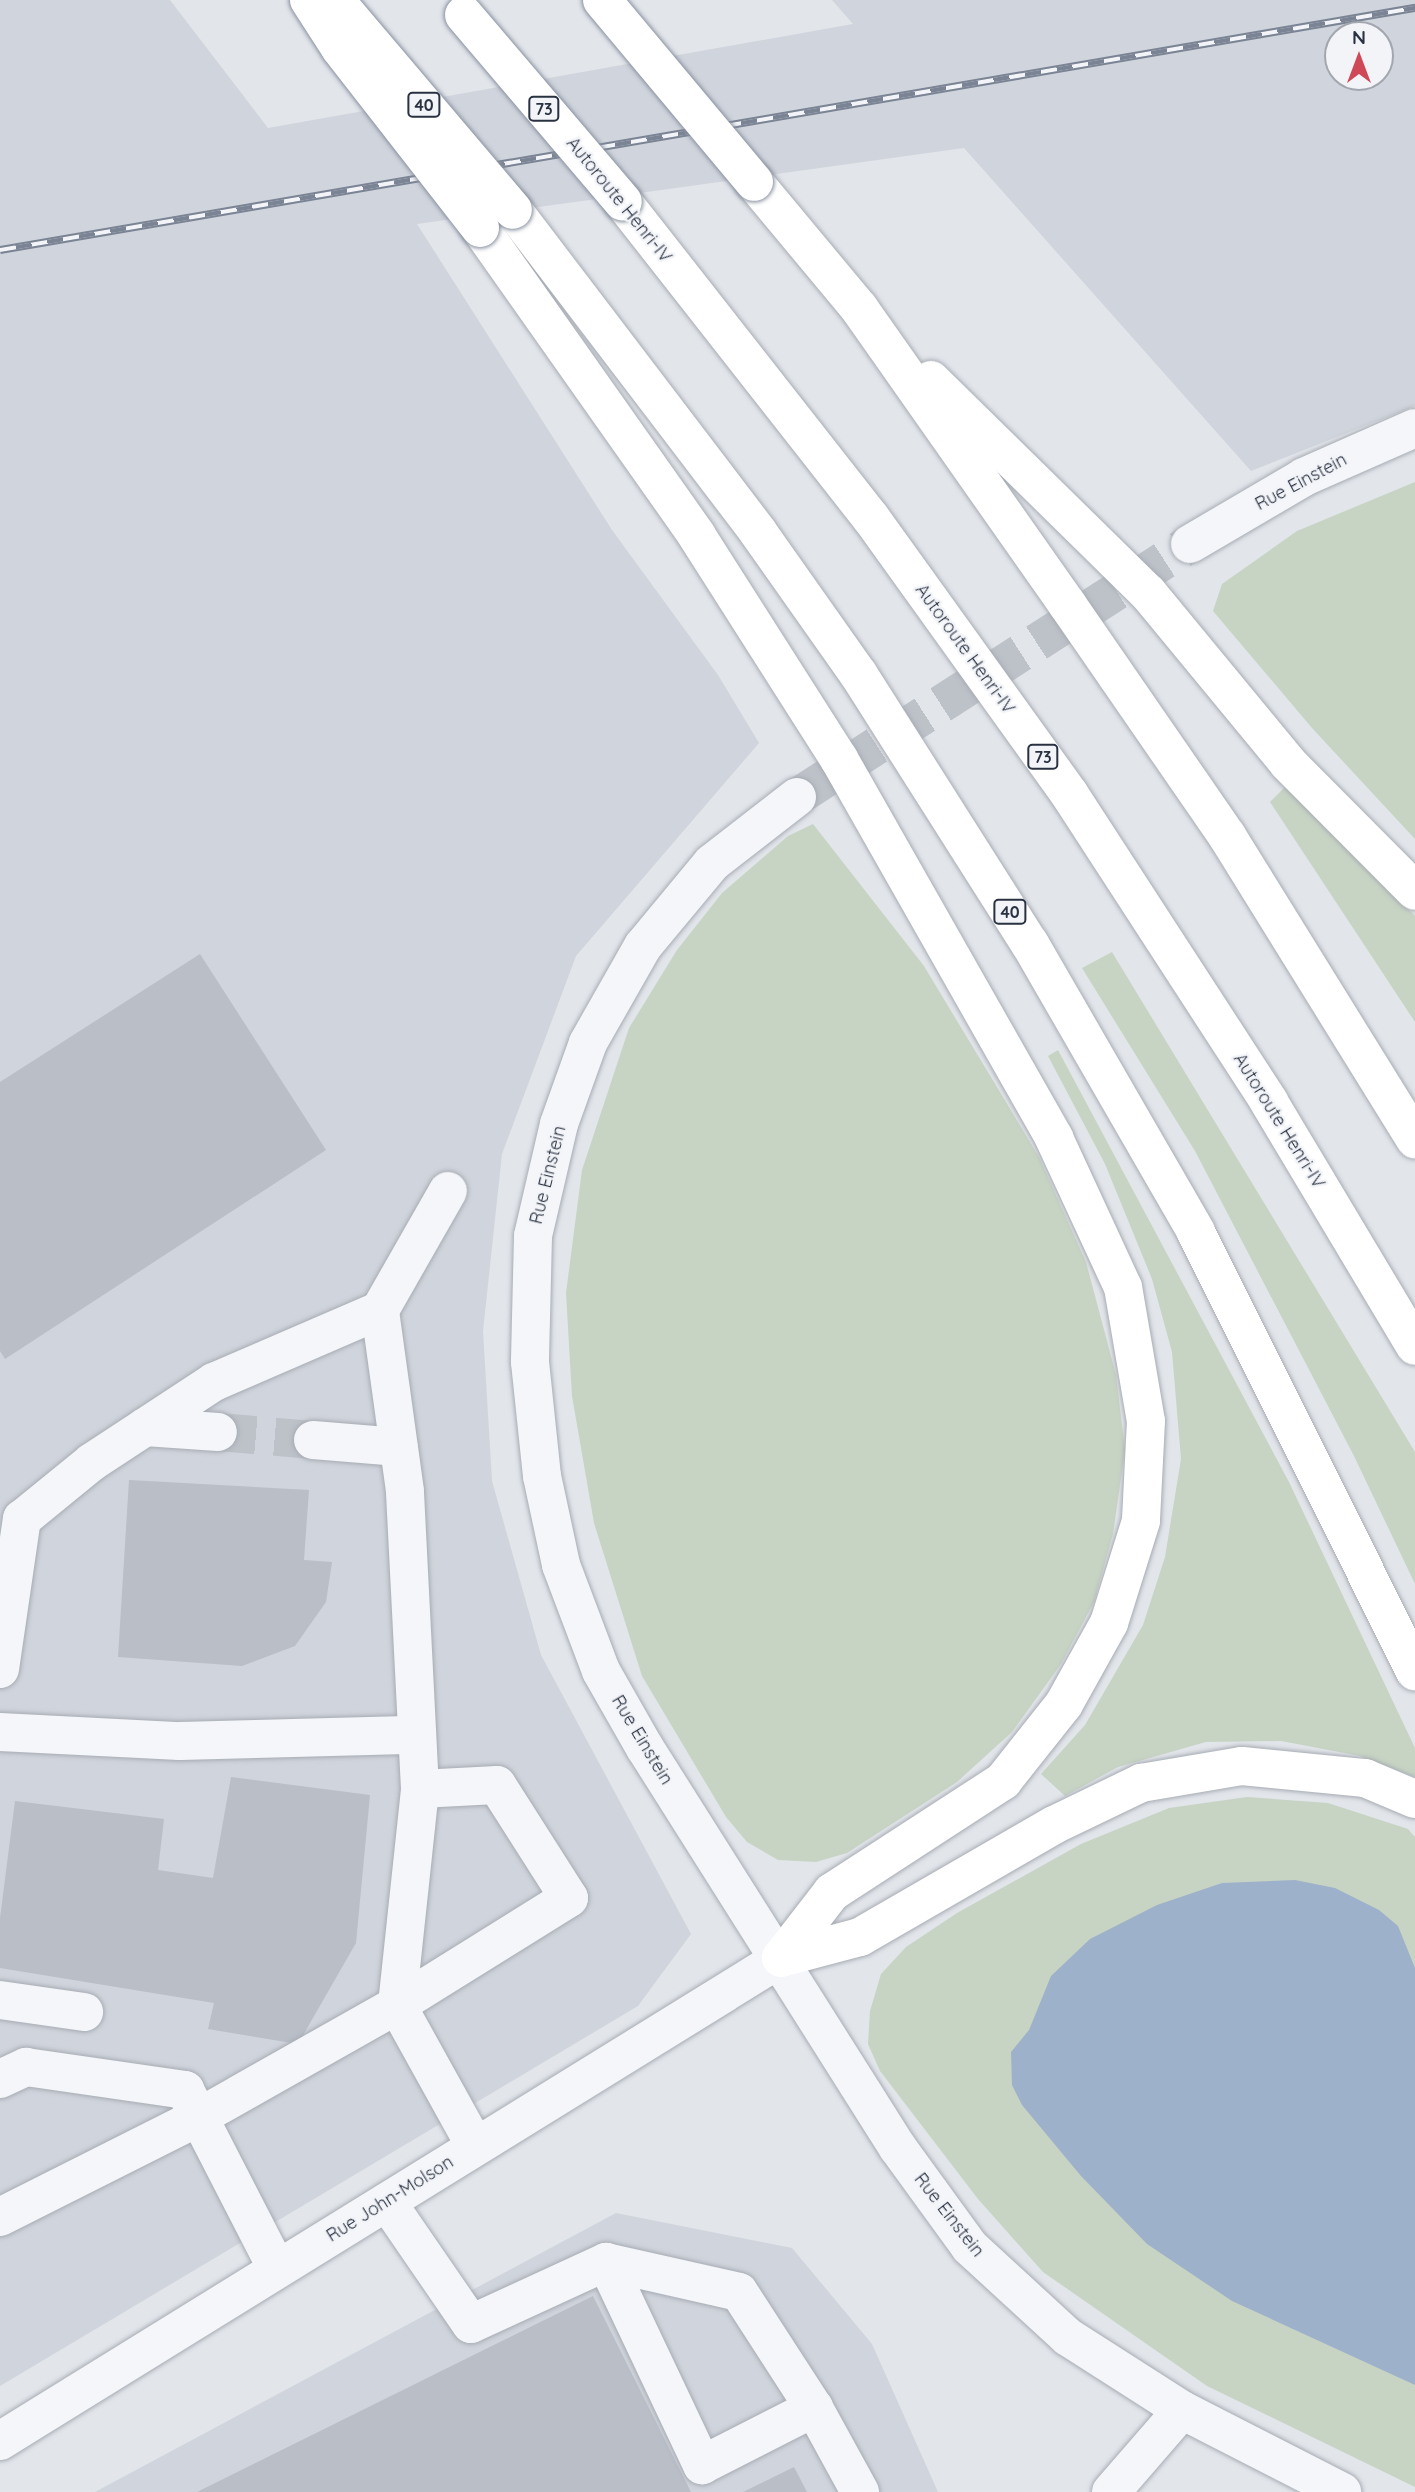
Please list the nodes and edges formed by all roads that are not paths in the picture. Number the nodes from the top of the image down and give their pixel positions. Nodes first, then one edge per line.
1 (309, 0) edge
2 (335, 0) edge
3 (602, 0) edge
4 (457, 8) edge
5 (496, 219) junction
6 (859, 309) junction
7 (1415, 428) edge
8 (1190, 544) tunnel mouth
9 (797, 797) tunnel mouth
10 (1415, 891) edge
11 (1415, 1139) edge
12 (448, 1191) dead end
13 (380, 1310) junction
14 (1415, 1346) edge
15 (145, 1427) junction
16 (218, 1432) tunnel mouth
17 (313, 1440) tunnel mouth
18 (399, 1447) junction
19 (0, 1669) edge
20 (1415, 1671) edge
21 (0, 1732) edge
22 (416, 1735) junction
23 (419, 1789) junction
24 (1415, 1799) edge
25 (781, 1958) junction
26 (0, 2000) edge
27 (397, 2006) junction
28 (84, 2012) dead end
29 (0, 2079) edge
30 (199, 2117) junction
31 (475, 2147) junction
32 (387, 2202) junction
33 (0, 2217) edge
34 (606, 2262) junction
35 (277, 2269) junction
36 (814, 2408) junction
37 (1182, 2410) junction
38 (0, 2441) edge
39 (860, 2492) edge
40 (1111, 2492) edge
41 (1342, 2492) edge

1 - 5 highway, bridge
2 - 5 highway, 40, bridge
3 - 6 highway, bridge
4 - 14 highway, Autoroute Henri-IV / 73, bridge
5 - 20 highway, 40
5 - 25 highway
6 - 10 highway
6 - 11 highway
7 - 8 street, Rue Einstein
9 - 25 street, Rue Einstein
12 - 13 street
13 - 15 street
13 - 18 street
15 - 16 street
15 - 19 street
17 - 18 street
18 - 22 street
21 - 22 street
22 - 23 street
23 - 27 street
23 - 27 street
24 - 25 highway
25 - 31 street, Rue John-Molson
25 - 37 street, Rue Einstein
26 - 28 street
27 - 30 street
27 - 31 street
29 - 30 street
30 - 33 street
30 - 35 street
31 - 32 street, Rue John-Molson
32 - 34 street
32 - 35 street, Rue John-Molson
34 - 36 street
34 - 36 street
35 - 38 street, Rue John-Molson
36 - 39 street
37 - 40 street
37 - 41 street, Rue Einstein

